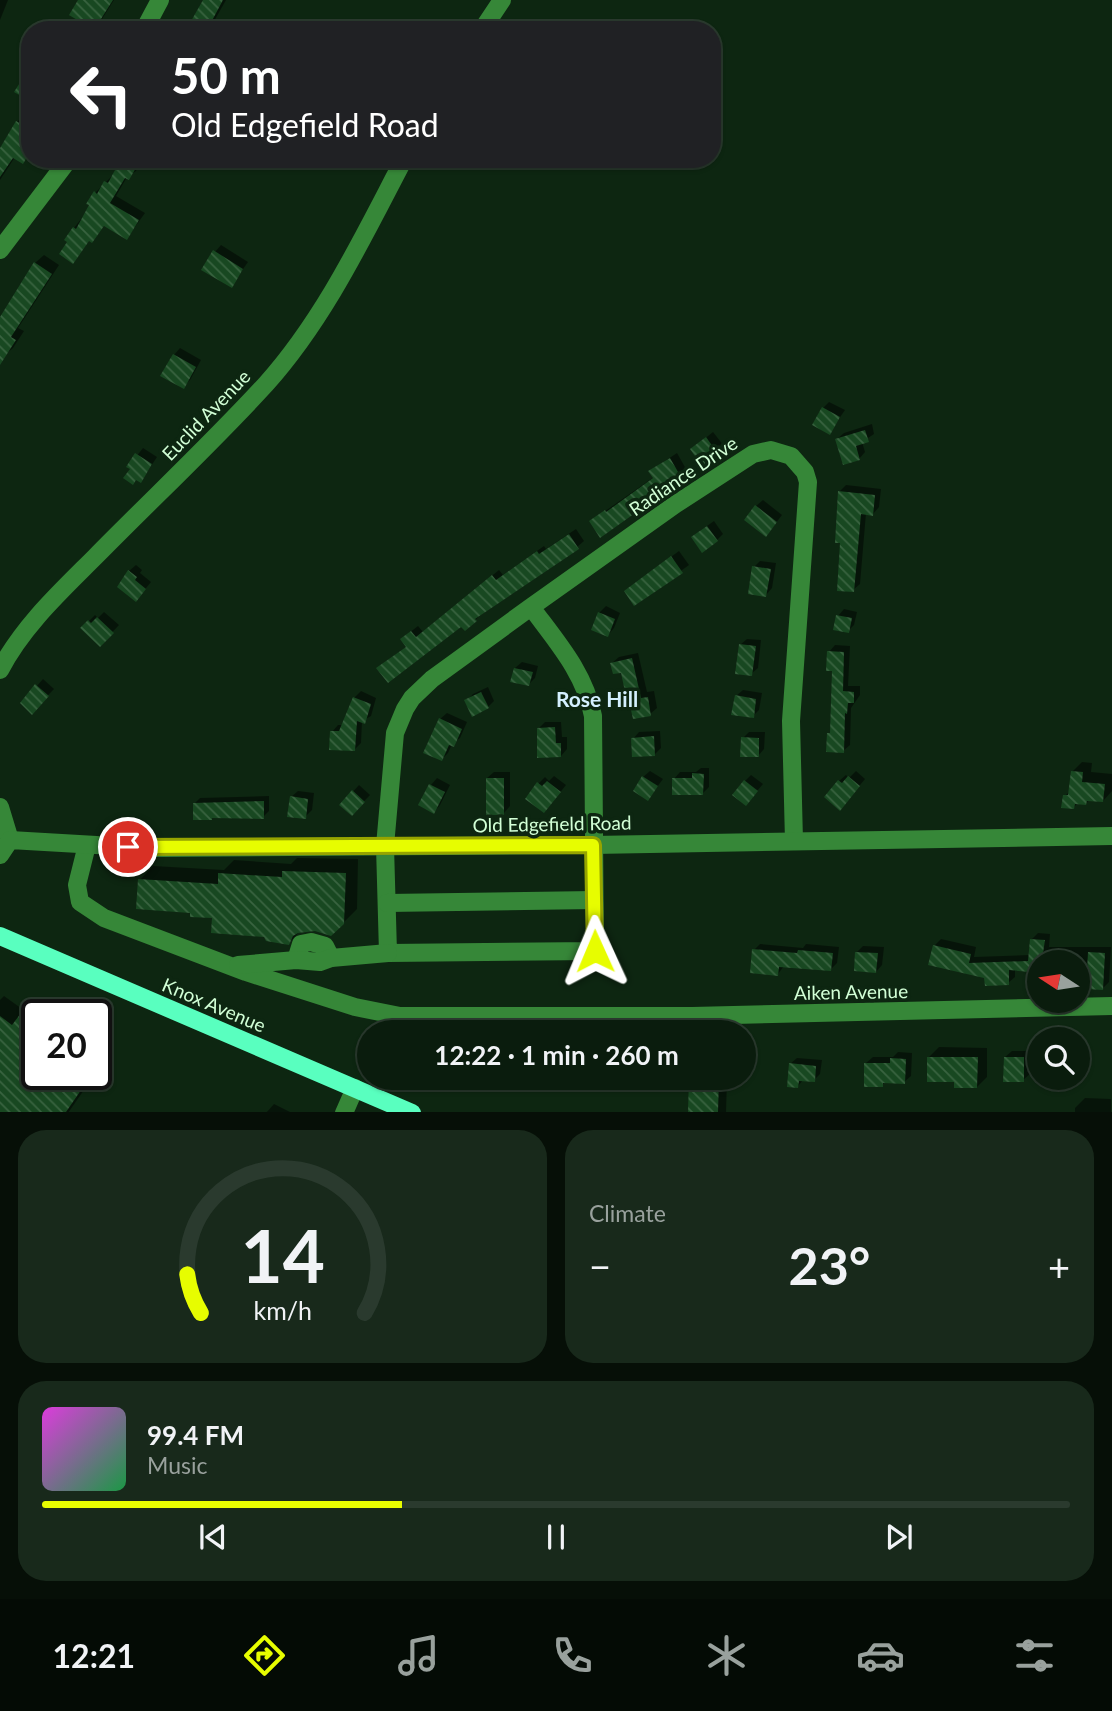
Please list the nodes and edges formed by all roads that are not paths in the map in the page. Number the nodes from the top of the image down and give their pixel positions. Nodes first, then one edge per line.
1 (160, 0) edge
2 (502, 0) edge
3 (149, 21) edge
4 (488, 21) edge
5 (62, 168) edge
6 (399, 168) edge
7 (0, 250) edge
8 (530, 607) junction
9 (0, 670) edge
10 (0, 807) edge
11 (1112, 836) edge
12 (794, 841) junction
13 (87, 845) junction
14 (593, 845) junction
15 (385, 846) junction
16 (5, 847) edge
17 (594, 901) junction
18 (387, 903) junction
19 (0, 936) edge
20 (388, 953) junction
21 (231, 966) junction
22 (1112, 1006) edge
23 (355, 1088) junction
24 (344, 1112) edge
25 (408, 1112) edge

1 - 3 street
2 - 4 street
5 - 7 street
6 - 9 street, Euclid Avenue
8 - 12 street, Radiance Drive
8 - 14 street
8 - 15 street, Radiance Drive
10 - 16 street
11 - 12 street, Old Edgefield Road
12 - 14 street, Old Edgefield Road
13 - 15 street, Old Edgefield Road
13 - 16 street, Old Edgefield Road
13 - 21 street, Aiken Avenue
14 - 15 street, Old Edgefield Road
14 - 17 street
15 - 18 street, Radiance Drive
17 - 18 street
17 - 20 street
18 - 20 street, Radiance Drive
19 - 23 main road, Knox Avenue
20 - 21 street
21 - 22 street, Aiken Avenue
23 - 24 street
23 - 25 main road, Knox Avenue

